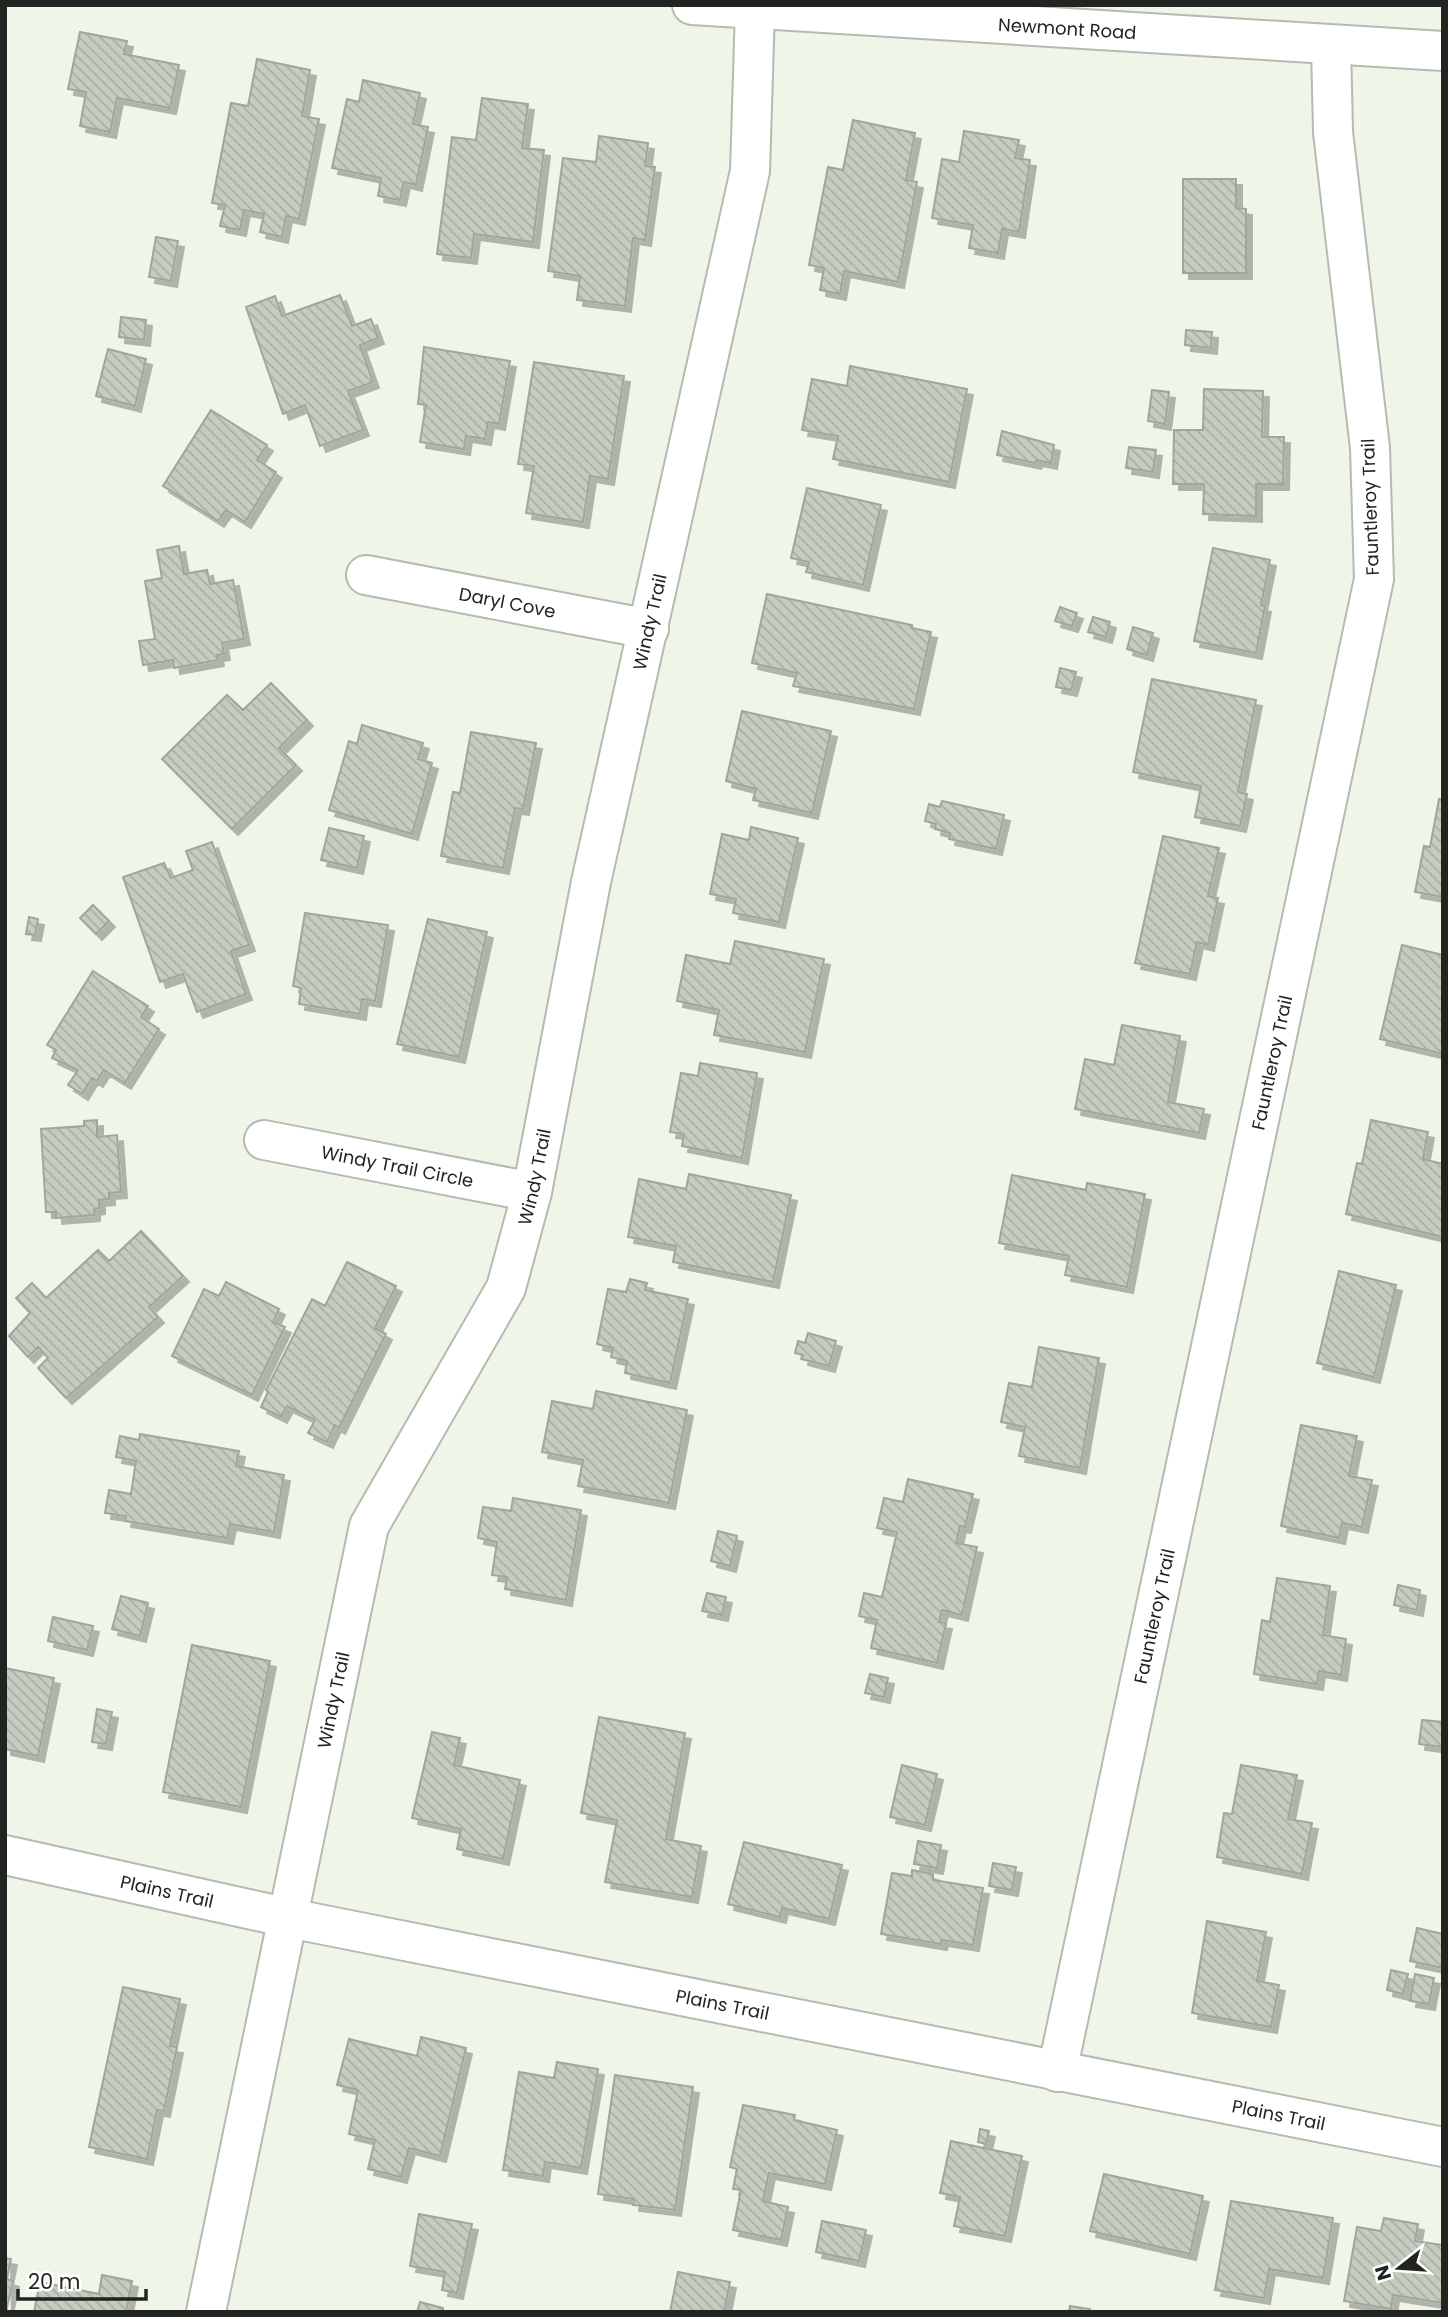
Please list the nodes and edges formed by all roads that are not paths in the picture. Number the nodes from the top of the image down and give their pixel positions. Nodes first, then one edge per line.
1 (692, 5) edge
2 (755, 9) junction
3 (1331, 44) junction
4 (1443, 51) edge
5 (366, 575) dead end
6 (649, 629) junction
7 (264, 1140) dead end
8 (532, 1192) junction
9 (5, 1855) edge
10 (289, 1918) junction
11 (1057, 2072) junction
12 (1443, 2147) edge
13 (206, 2312) edge

1 - 2 street, Newmont Road
2 - 3 street, Newmont Road
2 - 6 street, Windy Trail
3 - 4 street, Newmont Road
3 - 11 street, Fauntleroy Trail
5 - 6 street, Daryl Cove
6 - 8 street, Windy Trail
7 - 8 street, Windy Trail Circle
8 - 10 street, Windy Trail
9 - 10 street, Plains Trail
10 - 11 street, Plains Trail
10 - 13 street, Windy Trail
11 - 12 street, Plains Trail

